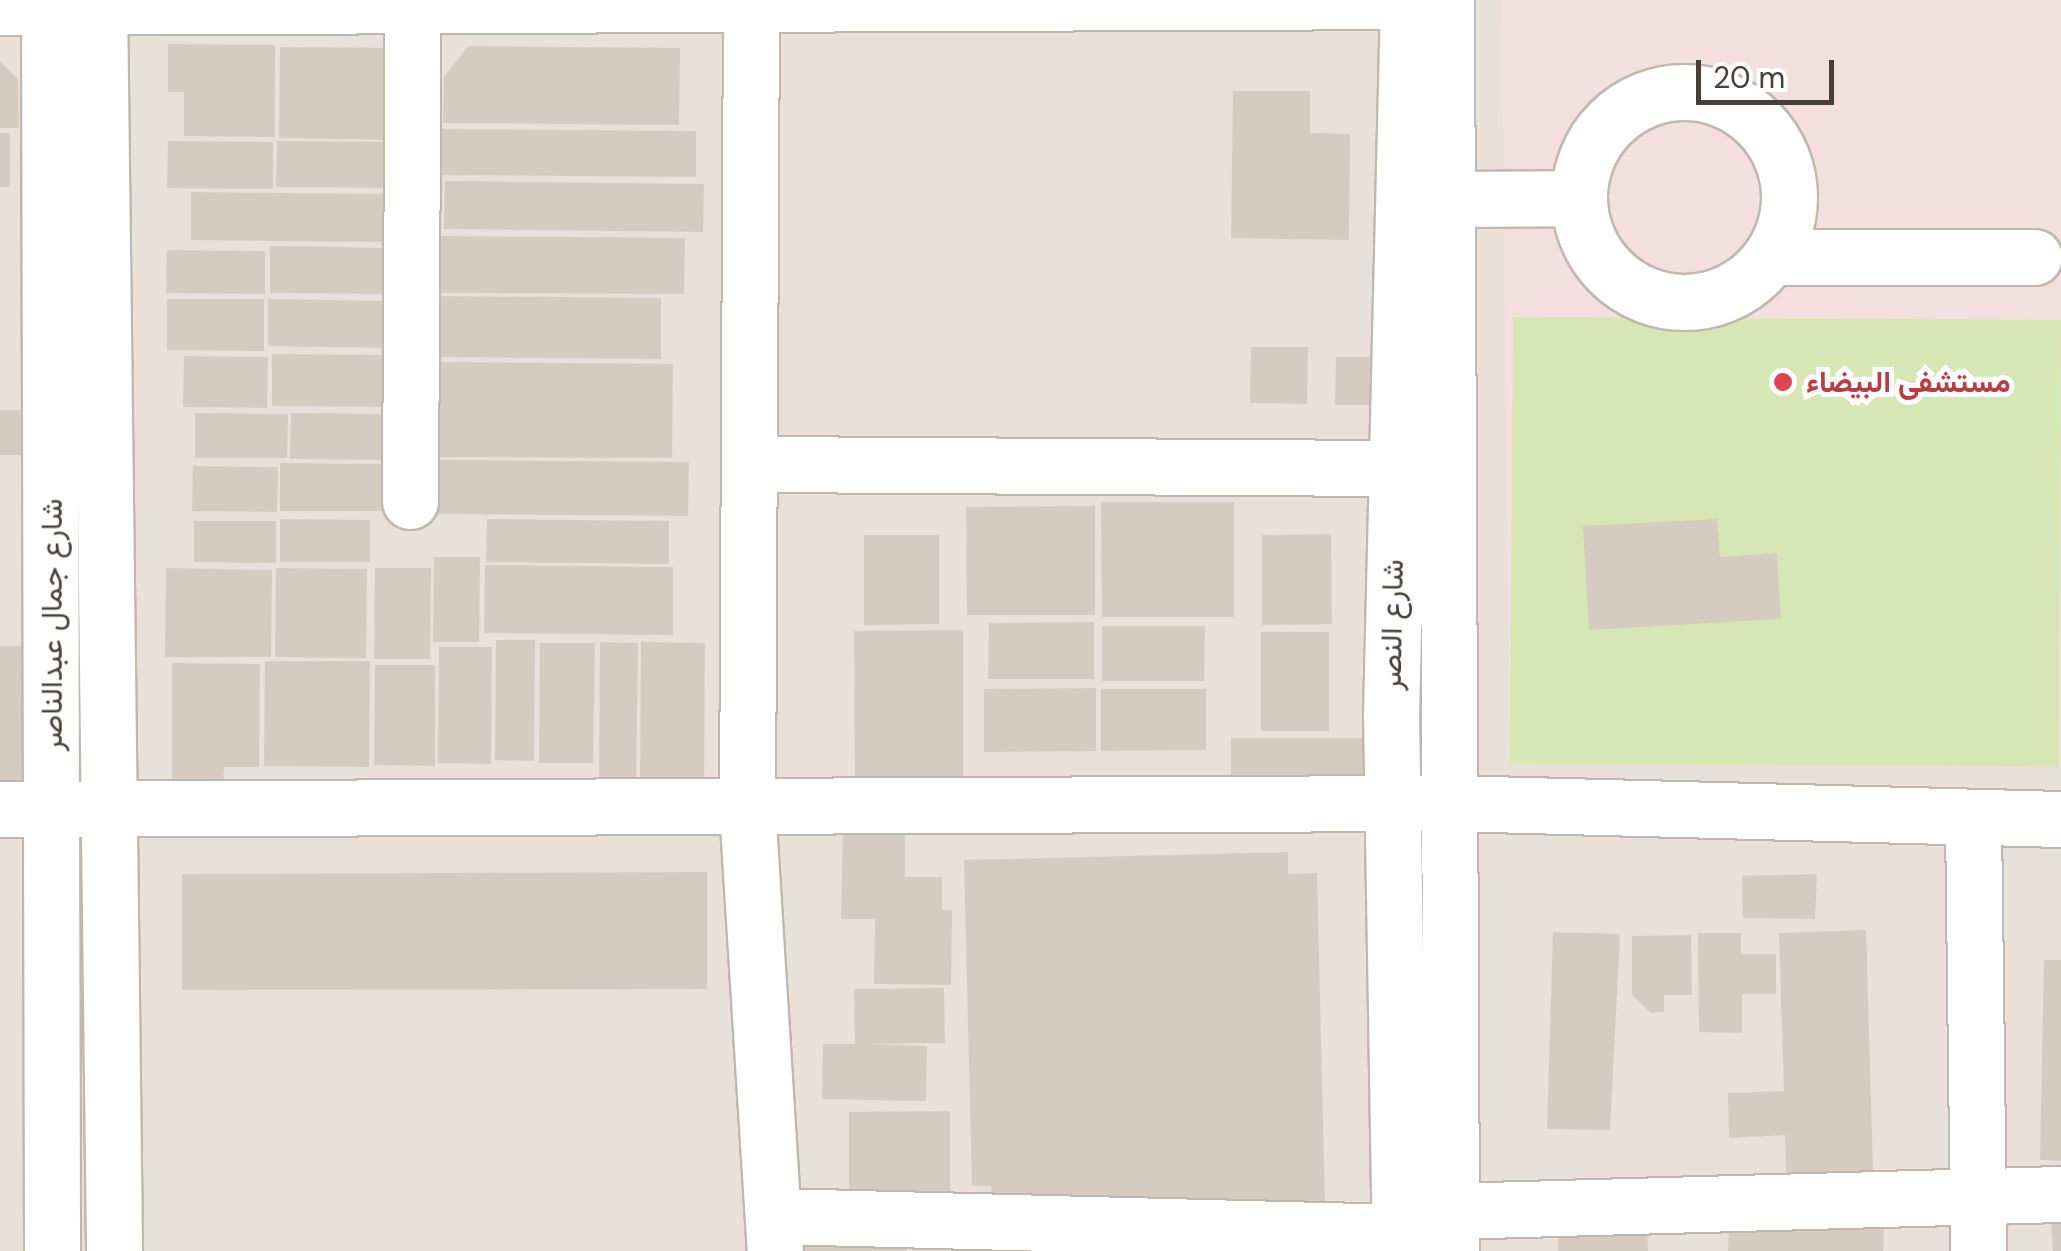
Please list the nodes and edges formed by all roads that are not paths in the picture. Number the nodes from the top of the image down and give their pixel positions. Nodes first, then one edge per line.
1 (751, 0) edge
2 (1408, 0) edge
3 (1446, 0) edge
4 (60, 3) edge
5 (413, 3) junction
6 (1576, 198) junction
7 (1444, 199) junction
8 (1773, 257) junction
9 (2034, 257) dead end
10 (1420, 277) junction
11 (756, 464) junction
12 (1396, 468) junction
13 (410, 501) dead end
14 (113, 803) junction
15 (1392, 804) junction
16 (1450, 804) junction
17 (26, 808) edge
18 (747, 808) junction
19 (1973, 818) junction
20 (2061, 818) edge
21 (2061, 1194) edge
22 (1977, 1198) junction
23 (1451, 1231) edge
24 (776, 1234) edge
25 (1400, 1242) edge
26 (52, 1251) edge
27 (114, 1251) edge
28 (1978, 1251) edge

1 - 2 street
1 - 5 street
1 - 11 street
2 - 10 street, شارع النصر
3 - 7 street, شارع النصر
4 - 5 street
4 - 14 street
4 - 17 street, شارع جمال عبدالناصر
5 - 13 street
6 - 7 street
6 - 8 street
6 - 8 street
7 - 10 street, شارع النصر
8 - 9 street
10 - 12 street, شارع النصر
10 - 16 street, شارع النصر
11 - 12 street
11 - 18 street
12 - 15 street, شارع النصر
14 - 17 street
14 - 18 street
14 - 27 street
15 - 16 street
15 - 18 street
15 - 25 street, شارع النصر
16 - 19 street
16 - 23 street, شارع النصر
17 - 26 street, شارع جمال عبدالناصر
18 - 24 street
19 - 20 street
19 - 22 street
21 - 22 street
22 - 23 street
22 - 28 street
24 - 25 street

